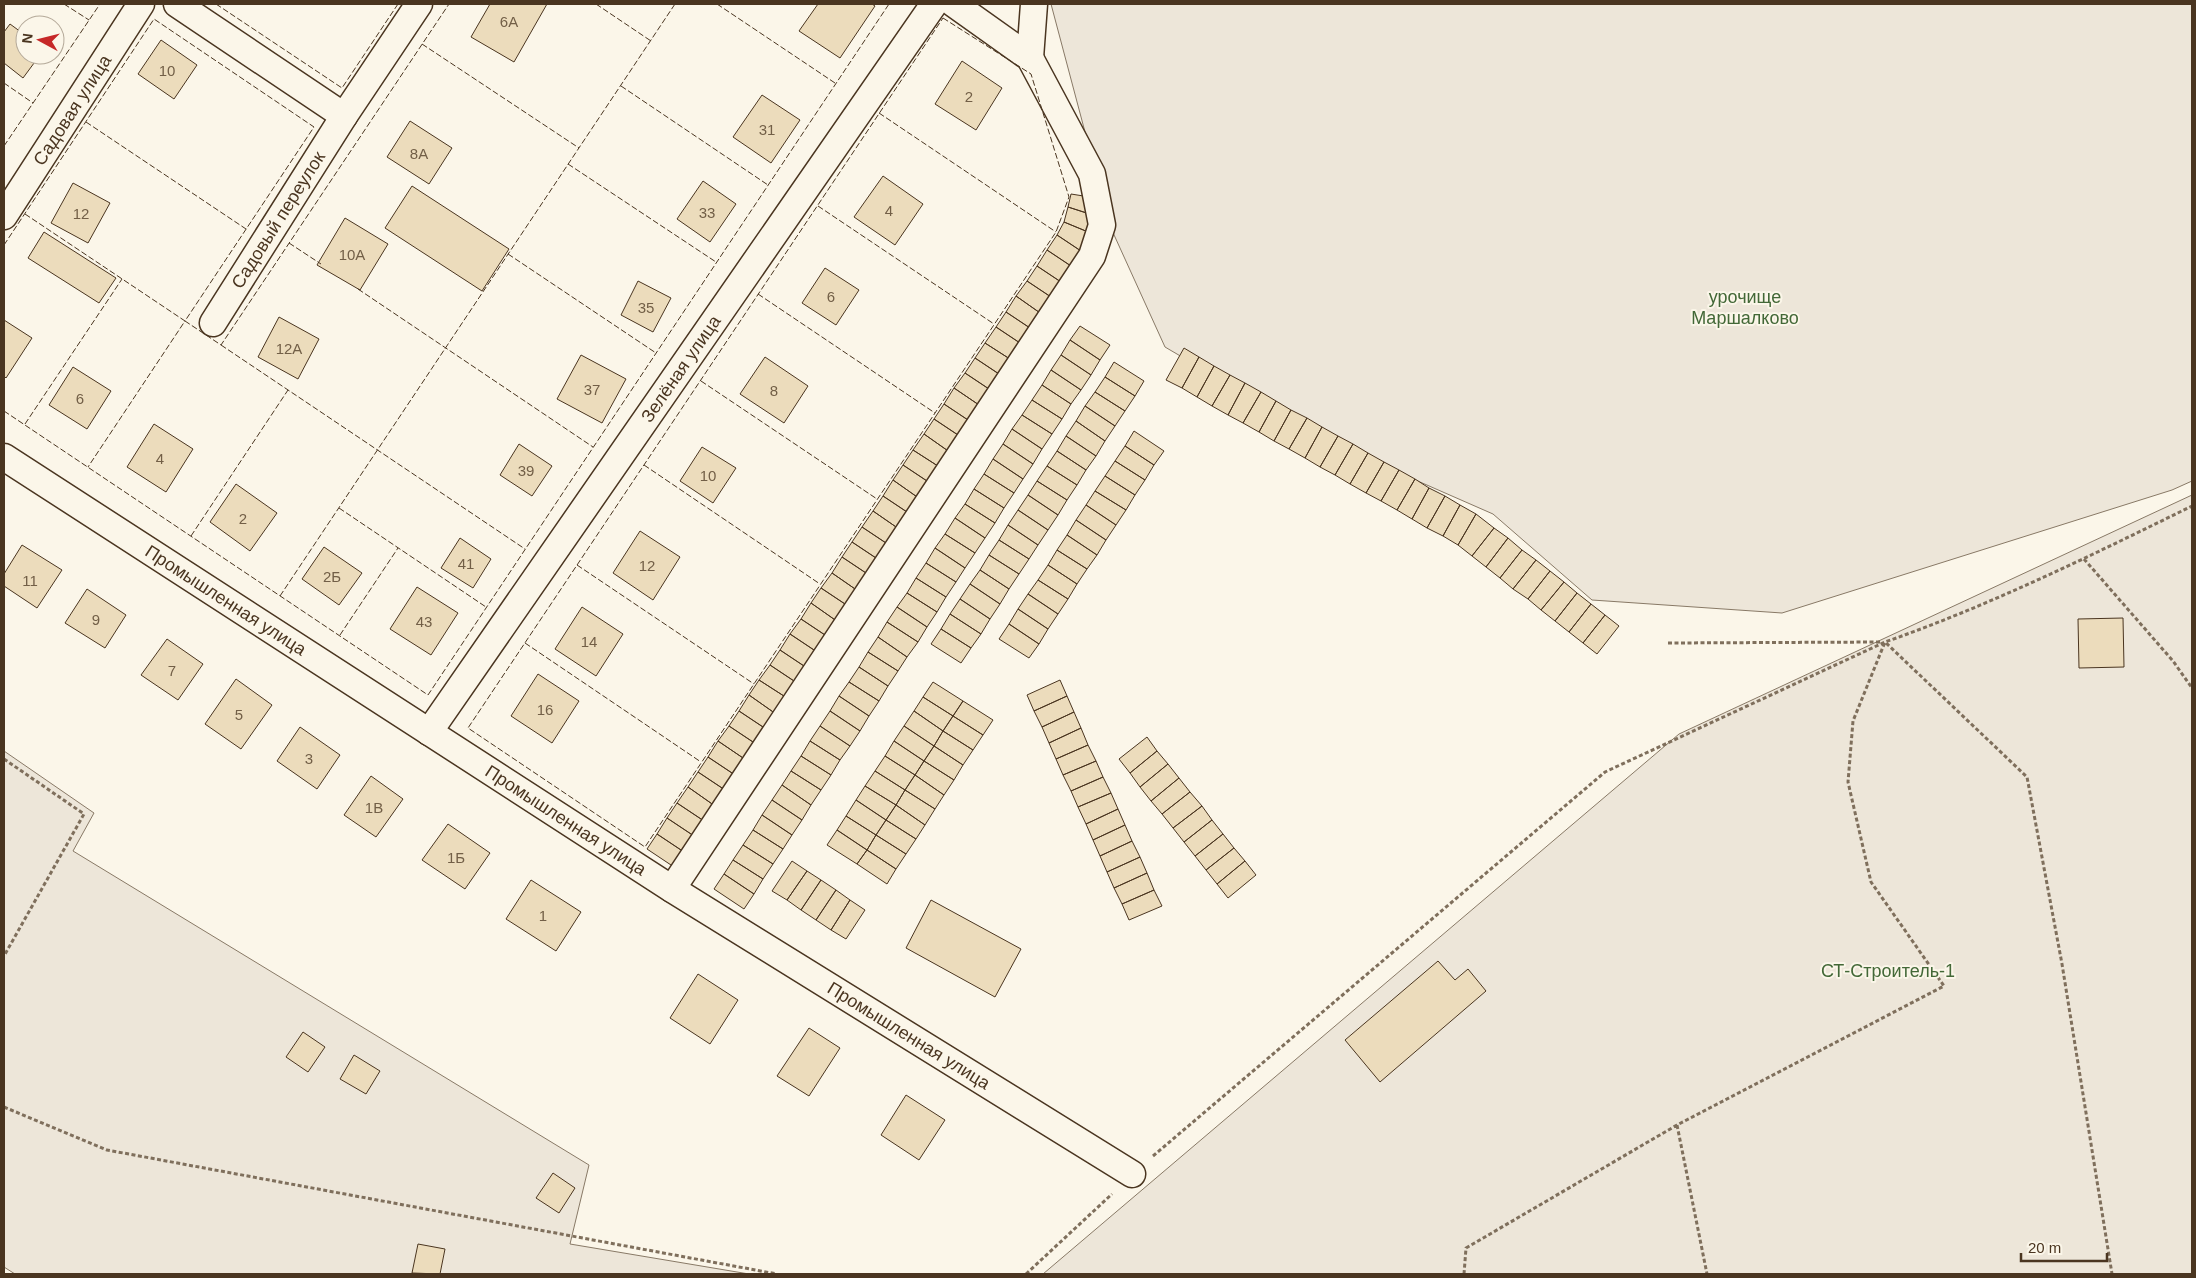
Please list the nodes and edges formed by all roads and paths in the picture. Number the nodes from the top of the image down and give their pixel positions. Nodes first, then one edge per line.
1 (141, 4) edge
2 (177, 4) edge
3 (418, 4) edge
4 (934, 4) edge
5 (954, 4) edge
6 (1034, 4) edge
7 (1030, 58) junction
8 (344, 116) junction
9 (4, 216) edge
10 (213, 323) dead end
11 (4, 457) edge
12 (2192, 506) edge
13 (2084, 559) junction
14 (1885, 642) junction
15 (1668, 643) dead end
16 (2192, 688) edge
17 (429, 732) junction
18 (4, 759) edge
19 (672, 889) junction
20 (4, 956) edge
21 (4, 1107) edge
22 (1677, 1125) junction
23 (1132, 1174) junction
24 (777, 1274) edge
25 (1026, 1274) edge
26 (1464, 1274) edge
27 (1707, 1274) edge
28 (2112, 1274) edge

1 - 9 street, Садовая улица
2 - 8 street
3 - 8 street, Садовый переулок
4 - 17 street, Зелёная улица
5 - 7 street
6 - 7 street
7 - 19 street
8 - 10 street, Садовый переулок
11 - 17 street, Промышленная улица
12 - 13 path
13 - 14 path
13 - 16 path
14 - 15 path
14 - 22 path
14 - 23 path
14 - 28 path
17 - 19 street, Промышленная улица
18 - 20 path
19 - 23 street, Промышленная улица
21 - 24 path
22 - 26 path
22 - 27 path
23 - 25 path

